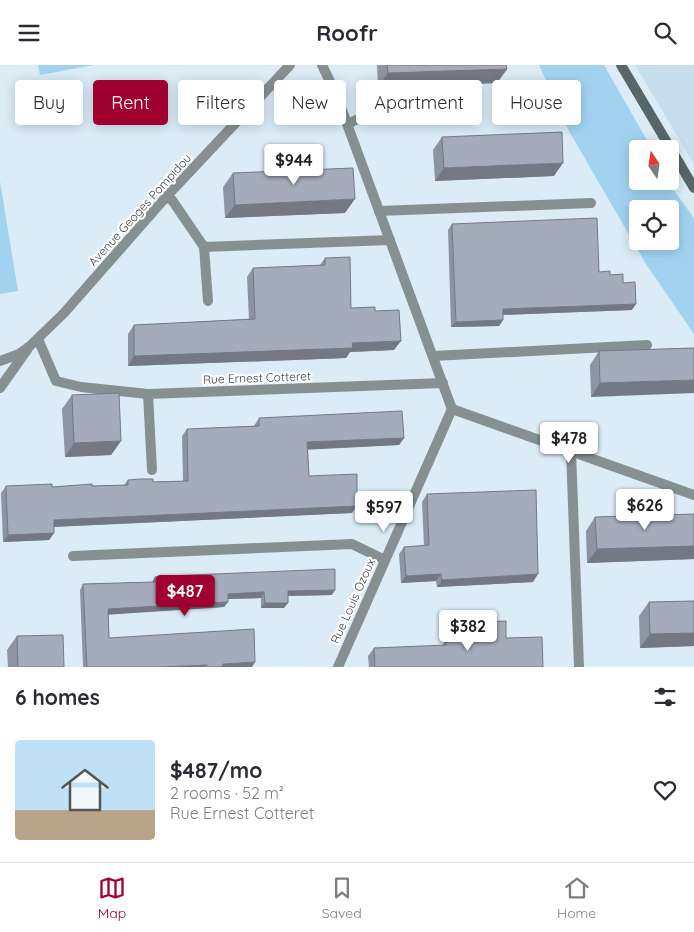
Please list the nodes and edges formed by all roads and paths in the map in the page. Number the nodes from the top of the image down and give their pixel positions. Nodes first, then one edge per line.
1 (290, 65) edge
2 (322, 65) edge
3 (621, 65) edge
4 (356, 120) edge
5 (347, 124) junction
6 (694, 188) edge
7 (166, 197) junction
8 (591, 203) dead end
9 (379, 211) junction
10 (390, 240) junction
11 (204, 247) junction
12 (208, 301) dead end
13 (38, 339) junction
14 (647, 345) dead end
15 (30, 346) junction
16 (433, 356) junction
17 (0, 361) edge
18 (443, 383) junction
19 (0, 388) edge
20 (148, 394) junction
21 (452, 409) junction
22 (571, 451) junction
23 (152, 470) dead end
24 (694, 495) edge
25 (73, 556) dead end
26 (386, 560) junction
27 (338, 667) edge
28 (579, 667) edge

1 - 7 street, Avenue Geoges Pompidou
2 - 5 street
3 - 6 main road
4 - 5 street
5 - 9 street
7 - 11 street
7 - 13 street, Avenue Geoges Pompidou
8 - 9 street
9 - 10 street
10 - 11 street
10 - 16 street
11 - 12 street
13 - 15 street, Avenue Geoges Pompidou
13 - 20 street, Rue Ernest Cotteret
14 - 16 street
15 - 17 street, Avenue Geoges Pompidou
15 - 19 street
16 - 18 street
18 - 20 street, Rue Ernest Cotteret
18 - 21 street
20 - 23 street
21 - 22 street
21 - 26 street, Rue Louis Ozoux
22 - 24 street
22 - 28 street
25 - 26 street
26 - 27 street, Rue Louis Ozoux

